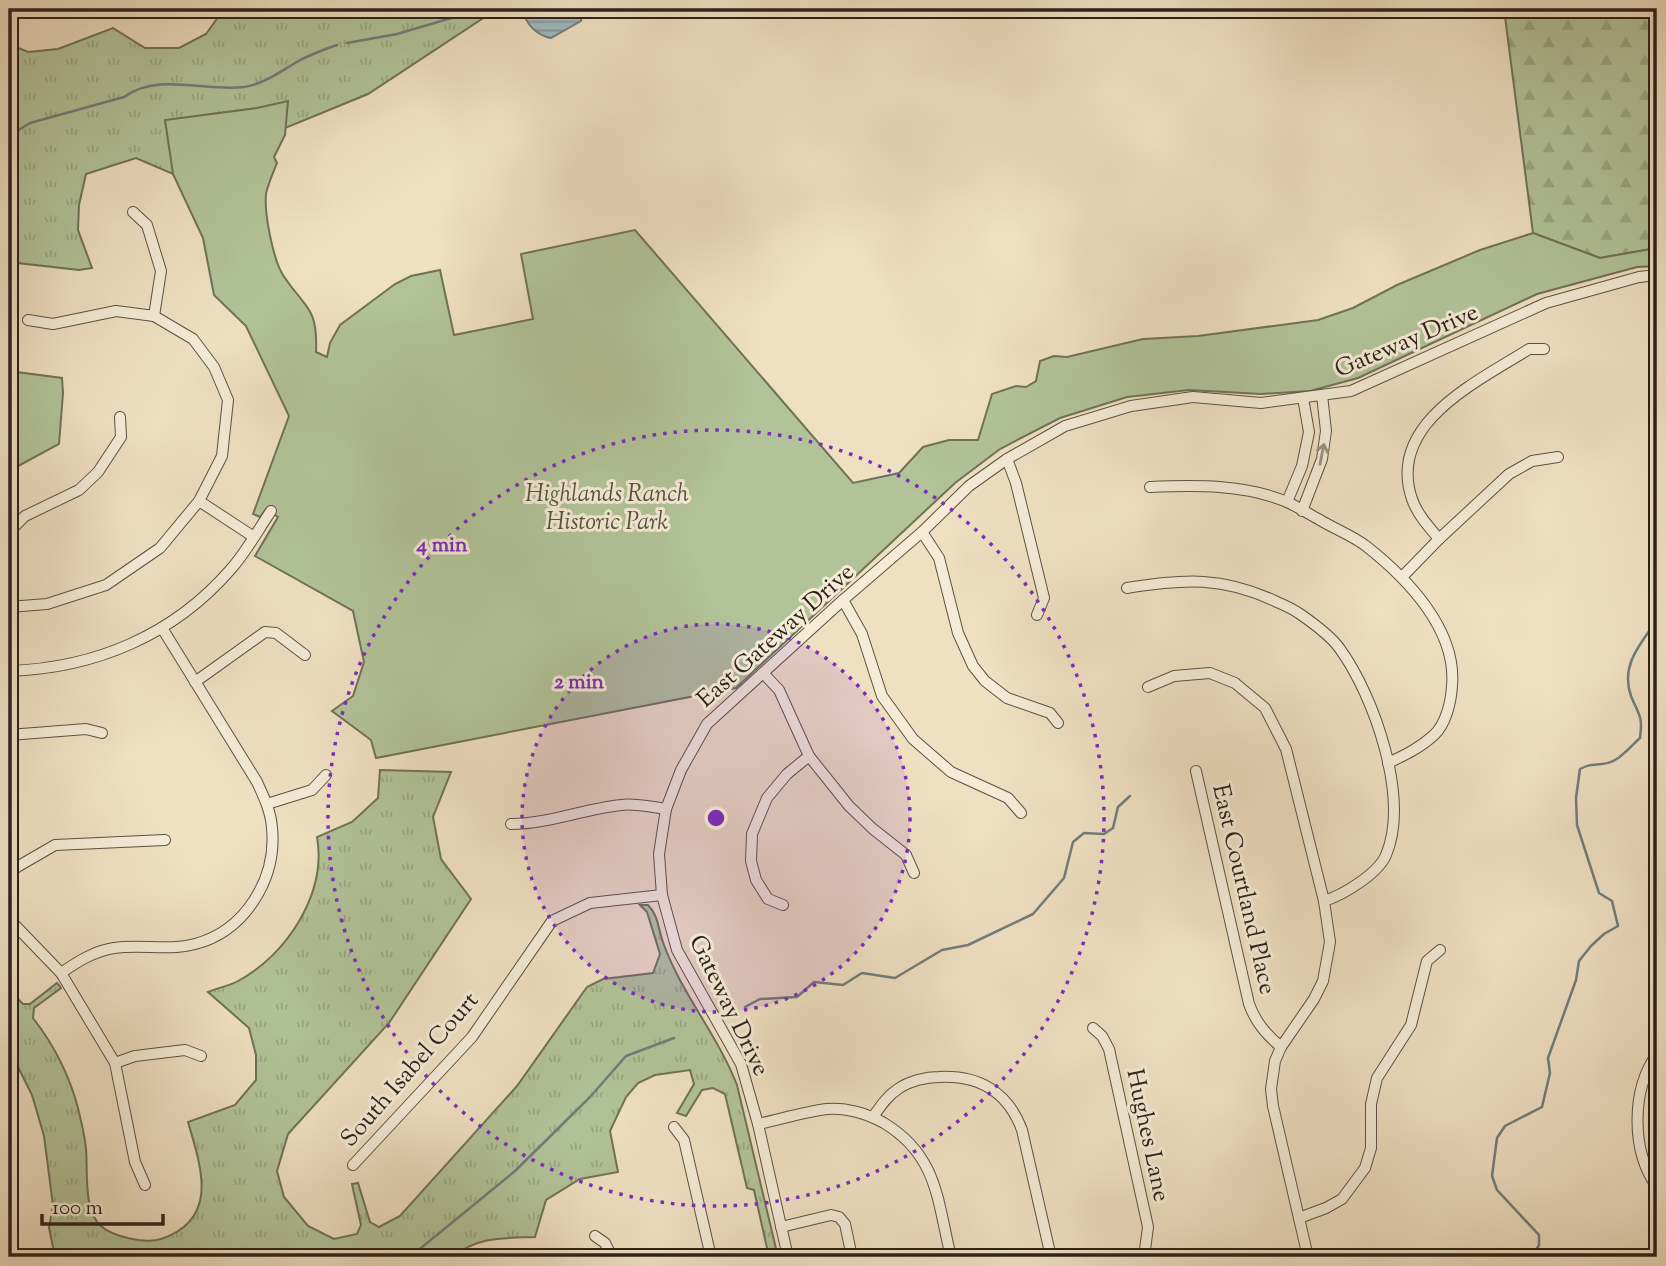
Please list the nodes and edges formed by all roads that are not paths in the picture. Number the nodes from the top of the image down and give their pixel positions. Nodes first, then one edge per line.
1 (133, 212) dead end
2 (1657, 275) edge
3 (155, 316) junction
4 (28, 320) dead end
5 (1544, 349) dead end
6 (1322, 395) junction
7 (1303, 398) junction
8 (120, 417) dead end
9 (1558, 457) dead end
10 (1007, 459) junction
11 (1150, 487) dead end
12 (199, 501) junction
13 (1287, 502) junction
14 (1303, 510) junction
15 (271, 511) dead end
16 (9, 531) edge
17 (922, 532) junction
18 (254, 537) junction
19 (1438, 539) junction
20 (1402, 577) junction
21 (1127, 588) dead end
22 (843, 600) junction
23 (9, 607) edge
24 (1037, 615) dead end
25 (162, 628) junction
26 (304, 655) dead end
27 (9, 671) edge
28 (763, 673) junction
29 (195, 682) junction
30 (1148, 687) dead end
31 (1058, 723) dead end
32 (102, 733) dead end
33 (9, 735) edge
34 (809, 756) junction
35 (1388, 763) junction
36 (1196, 771) dead end
37 (326, 775) dead end
38 (267, 804) junction
39 (666, 809) junction
40 (1021, 813) dead end
41 (511, 824) dead end
42 (164, 840) dead end
43 (914, 873) dead end
44 (9, 874) edge
45 (662, 895) junction
46 (1324, 901) junction
47 (783, 905) dead end
48 (9, 919) edge
49 (1440, 950) dead end
50 (61, 973) junction
51 (1093, 1028) dead end
52 (1281, 1047) junction
53 (1657, 1054) edge
54 (201, 1056) dead end
55 (115, 1063) junction
56 (873, 1117) junction
57 (758, 1124) junction
58 (674, 1127) dead end
59 (353, 1165) dead end
60 (145, 1185) dead end
61 (1657, 1187) edge
62 (1299, 1218) junction
63 (781, 1227) junction
64 (595, 1236) dead end
65 (611, 1257) edge
66 (711, 1257) edge
67 (788, 1257) edge
68 (852, 1257) edge
69 (951, 1257) edge
70 (1051, 1257) edge
71 (1144, 1257) edge
72 (1308, 1257) edge

1 - 3 street
2 - 6 street, Gateway Drive
3 - 4 street
3 - 12 street
5 - 19 street
6 - 7 street, Gateway Drive
14 -> 6 street
7 - 10 street, Gateway Drive
7 - 13 street
8 - 16 street
9 - 19 street
10 - 17 street, East Gateway Drive
10 - 24 street
11 - 13 street
12 - 18 street
12 - 23 street
13 - 14 street
14 - 20 street
15 - 18 street
17 - 22 street, East Gateway Drive
17 - 31 street
18 - 25 street
19 - 20 street
20 - 35 street
21 - 35 street
22 - 28 street, East Gateway Drive
22 - 40 street
25 - 27 street
25 - 29 street
26 - 29 street
28 - 34 street
28 - 39 street, East Gateway Drive
29 - 38 street
30 - 46 street
32 - 33 street
34 - 43 street
34 - 47 street
35 - 46 street
36 - 52 street, East Courtland Place
37 - 38 street
38 - 50 street
39 - 41 street
39 - 45 street, East Gateway Drive
42 - 44 street
45 - 57 street, Gateway Drive
45 - 59 street, South Isabel Court
46 - 52 street
48 - 50 street
49 - 62 street
50 - 55 street
51 - 71 street, Hughes Lane
52 - 62 street
53 - 61 street
54 - 55 street
55 - 60 street
56 - 57 street
56 - 69 street
56 - 70 street
57 - 63 street, Gateway Drive
58 - 66 street
62 - 72 street
63 - 67 street, Gateway Drive
63 - 68 street
64 - 65 street

